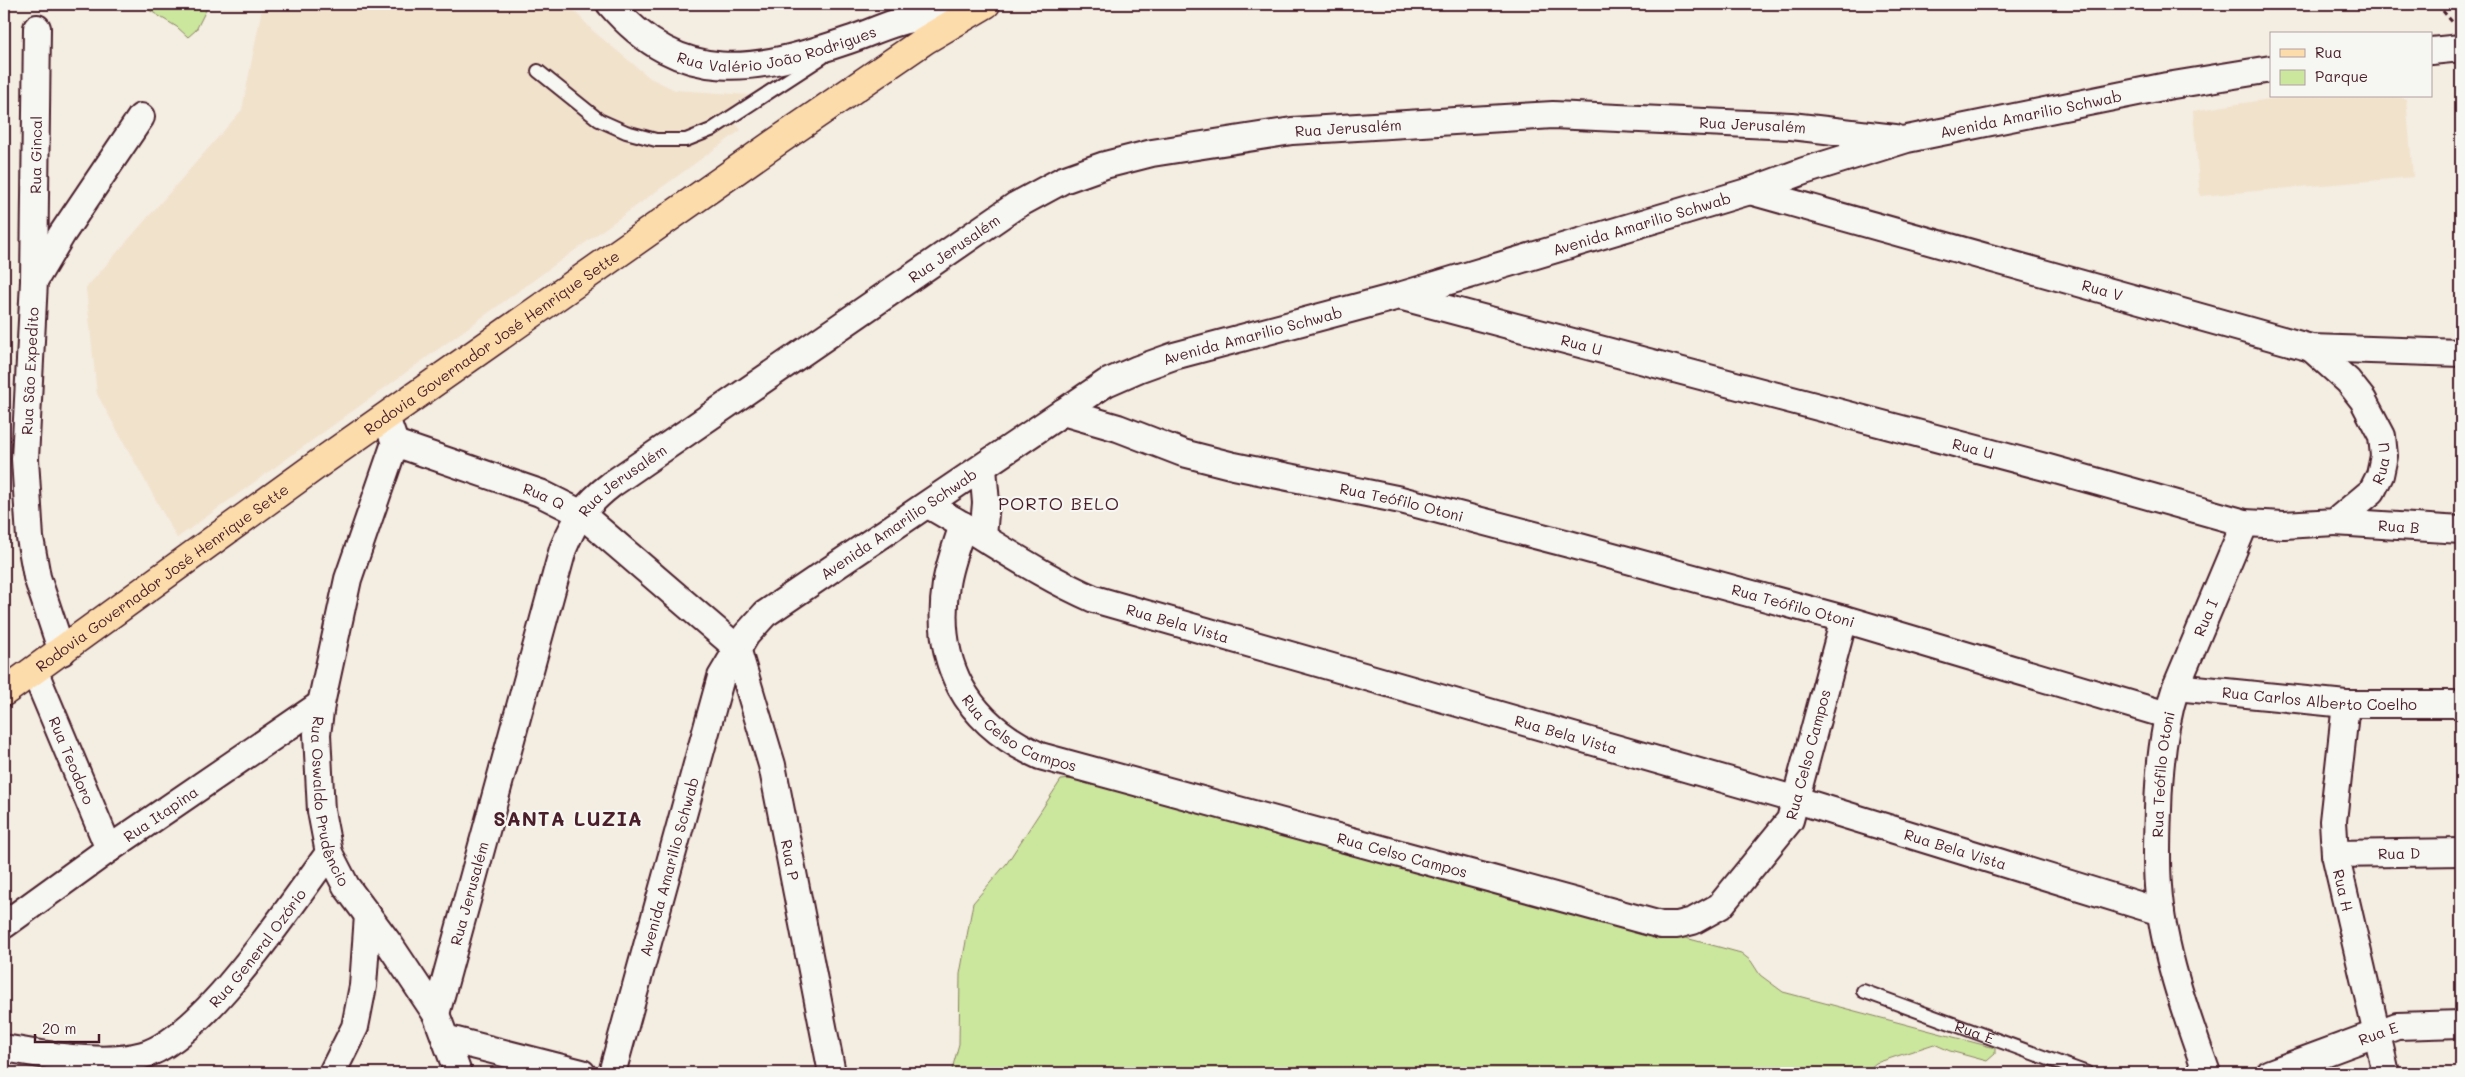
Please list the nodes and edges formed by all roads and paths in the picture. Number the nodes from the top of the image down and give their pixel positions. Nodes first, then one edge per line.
1 (610, 4) edge
2 (986, 4) edge
3 (2437, 4) edge
4 (960, 19) junction
5 (37, 28) dead end
6 (2458, 37) edge
7 (848, 41) junction
8 (2432, 50) edge
9 (2270, 69) edge
10 (538, 71) dead end
11 (141, 117) dead end
12 (1907, 139) junction
13 (1750, 191) junction
14 (34, 282) junction
15 (1399, 296) junction
16 (2311, 348) junction
17 (2461, 353) edge
18 (1063, 412) junction
19 (386, 417) junction
20 (395, 443) junction
21 (983, 468) junction
22 (928, 505) junction
23 (580, 514) junction
24 (2335, 522) junction
25 (2245, 523) junction
26 (973, 530) junction
27 (2461, 530) edge
28 (1844, 618) junction
29 (737, 648) junction
30 (62, 652) junction
31 (34, 670) junction
32 (2176, 687) junction
33 (4, 692) edge
34 (321, 704) junction
35 (2346, 704) junction
36 (2461, 704) edge
37 (2167, 715) junction
38 (1797, 800) junction
39 (109, 848) junction
40 (2461, 852) edge
41 (329, 853) junction
42 (2335, 854) junction
43 (2161, 912) junction
44 (368, 914) junction
45 (4, 925) edge
46 (1863, 991) dead end
47 (2461, 1024) edge
48 (440, 1026) junction
49 (2375, 1032) junction
50 (4, 1048) edge
51 (332, 1073) edge
52 (458, 1073) edge
53 (582, 1073) edge
54 (612, 1073) edge
55 (832, 1073) edge
56 (2087, 1073) edge
57 (2207, 1073) edge
58 (2270, 1073) edge
59 (2386, 1073) edge

1 - 7 street, Rua Valério João Rodrigues
2 - 4 main road, Rodovia Governador José Henrique Sette
3 - 6 path
4 - 7 street, Rua Valério João Rodrigues
4 - 19 main road, Rodovia Governador José Henrique Sette
5 - 14 street, Rua Gincal
6 - 8 street
7 - 10 lane
9 - 12 street, Avenida Amarilio Schwab
11 - 14 street, Rua São Expedito
12 - 13 street, Avenida Amarilio Schwab
12 - 23 street, Rua Jerusalém
13 - 15 street, Avenida Amarilio Schwab
13 - 16 street, Rua V
14 - 30 street, Rua São Expedito
15 - 18 street, Avenida Amarilio Schwab
15 - 25 street, Rua U
16 - 17 street, Rua V
16 - 24 street, Rua U
18 - 21 street, Avenida Amarilio Schwab
18 - 28 street, Rua Teófilo Otoni
19 - 20 street
19 - 30 main road, Rodovia Governador José Henrique Sette
20 - 23 street, Rua Q
20 - 34 street, Rua Oswaldo Prudêncio
21 - 22 street, Avenida Amarilio Schwab
21 - 26 street
22 - 26 street, Rua Bela Vista
22 - 29 street, Avenida Amarilio Schwab
23 - 29 street, Rua Q
23 - 48 street, Rua Jerusalém
24 - 25 street, Rua U
24 - 27 street, Rua B
25 - 32 street, Rua I
26 - 38 street, Rua Bela Vista
26 - 38 street, Rua Celso Campos
28 - 37 street, Rua Teófilo Otoni
28 - 38 street, Rua Celso Campos
29 - 54 street, Avenida Amarilio Schwab
29 - 55 street, Rua P
30 - 31 main road, Rodovia Governador José Henrique Sette
31 - 33 main road, Rodovia Governador José Henrique Sette
31 - 39 street, Rua Teodoro
32 - 35 street, Rua Carlos Alberto Coelho
32 - 37 street, Rua I
34 - 39 street, Rua Itapina
34 - 41 street, Rua Oswaldo Prudêncio
35 - 36 street, Rua Carlos Alberto Coelho
35 - 42 street, Rua H
37 - 43 street, Rua Teófilo Otoni
38 - 43 street, Rua Bela Vista
39 - 45 street, Rua Itapina
40 - 42 street, Rua D
41 - 44 street, Rua Oswaldo Prudêncio
41 - 50 street, Rua General Ozório
42 - 49 street, Rua H
43 - 57 street, Rua Teófilo Otoni
44 - 48 street, Rua Oswaldo Prudêncio
44 - 51 street
46 - 56 lane, Rua E
47 - 49 street, Rua E
48 - 52 street, Rua Oswaldo Prudêncio
48 - 53 street
49 - 58 street, Rua E
49 - 59 street, Rua H

